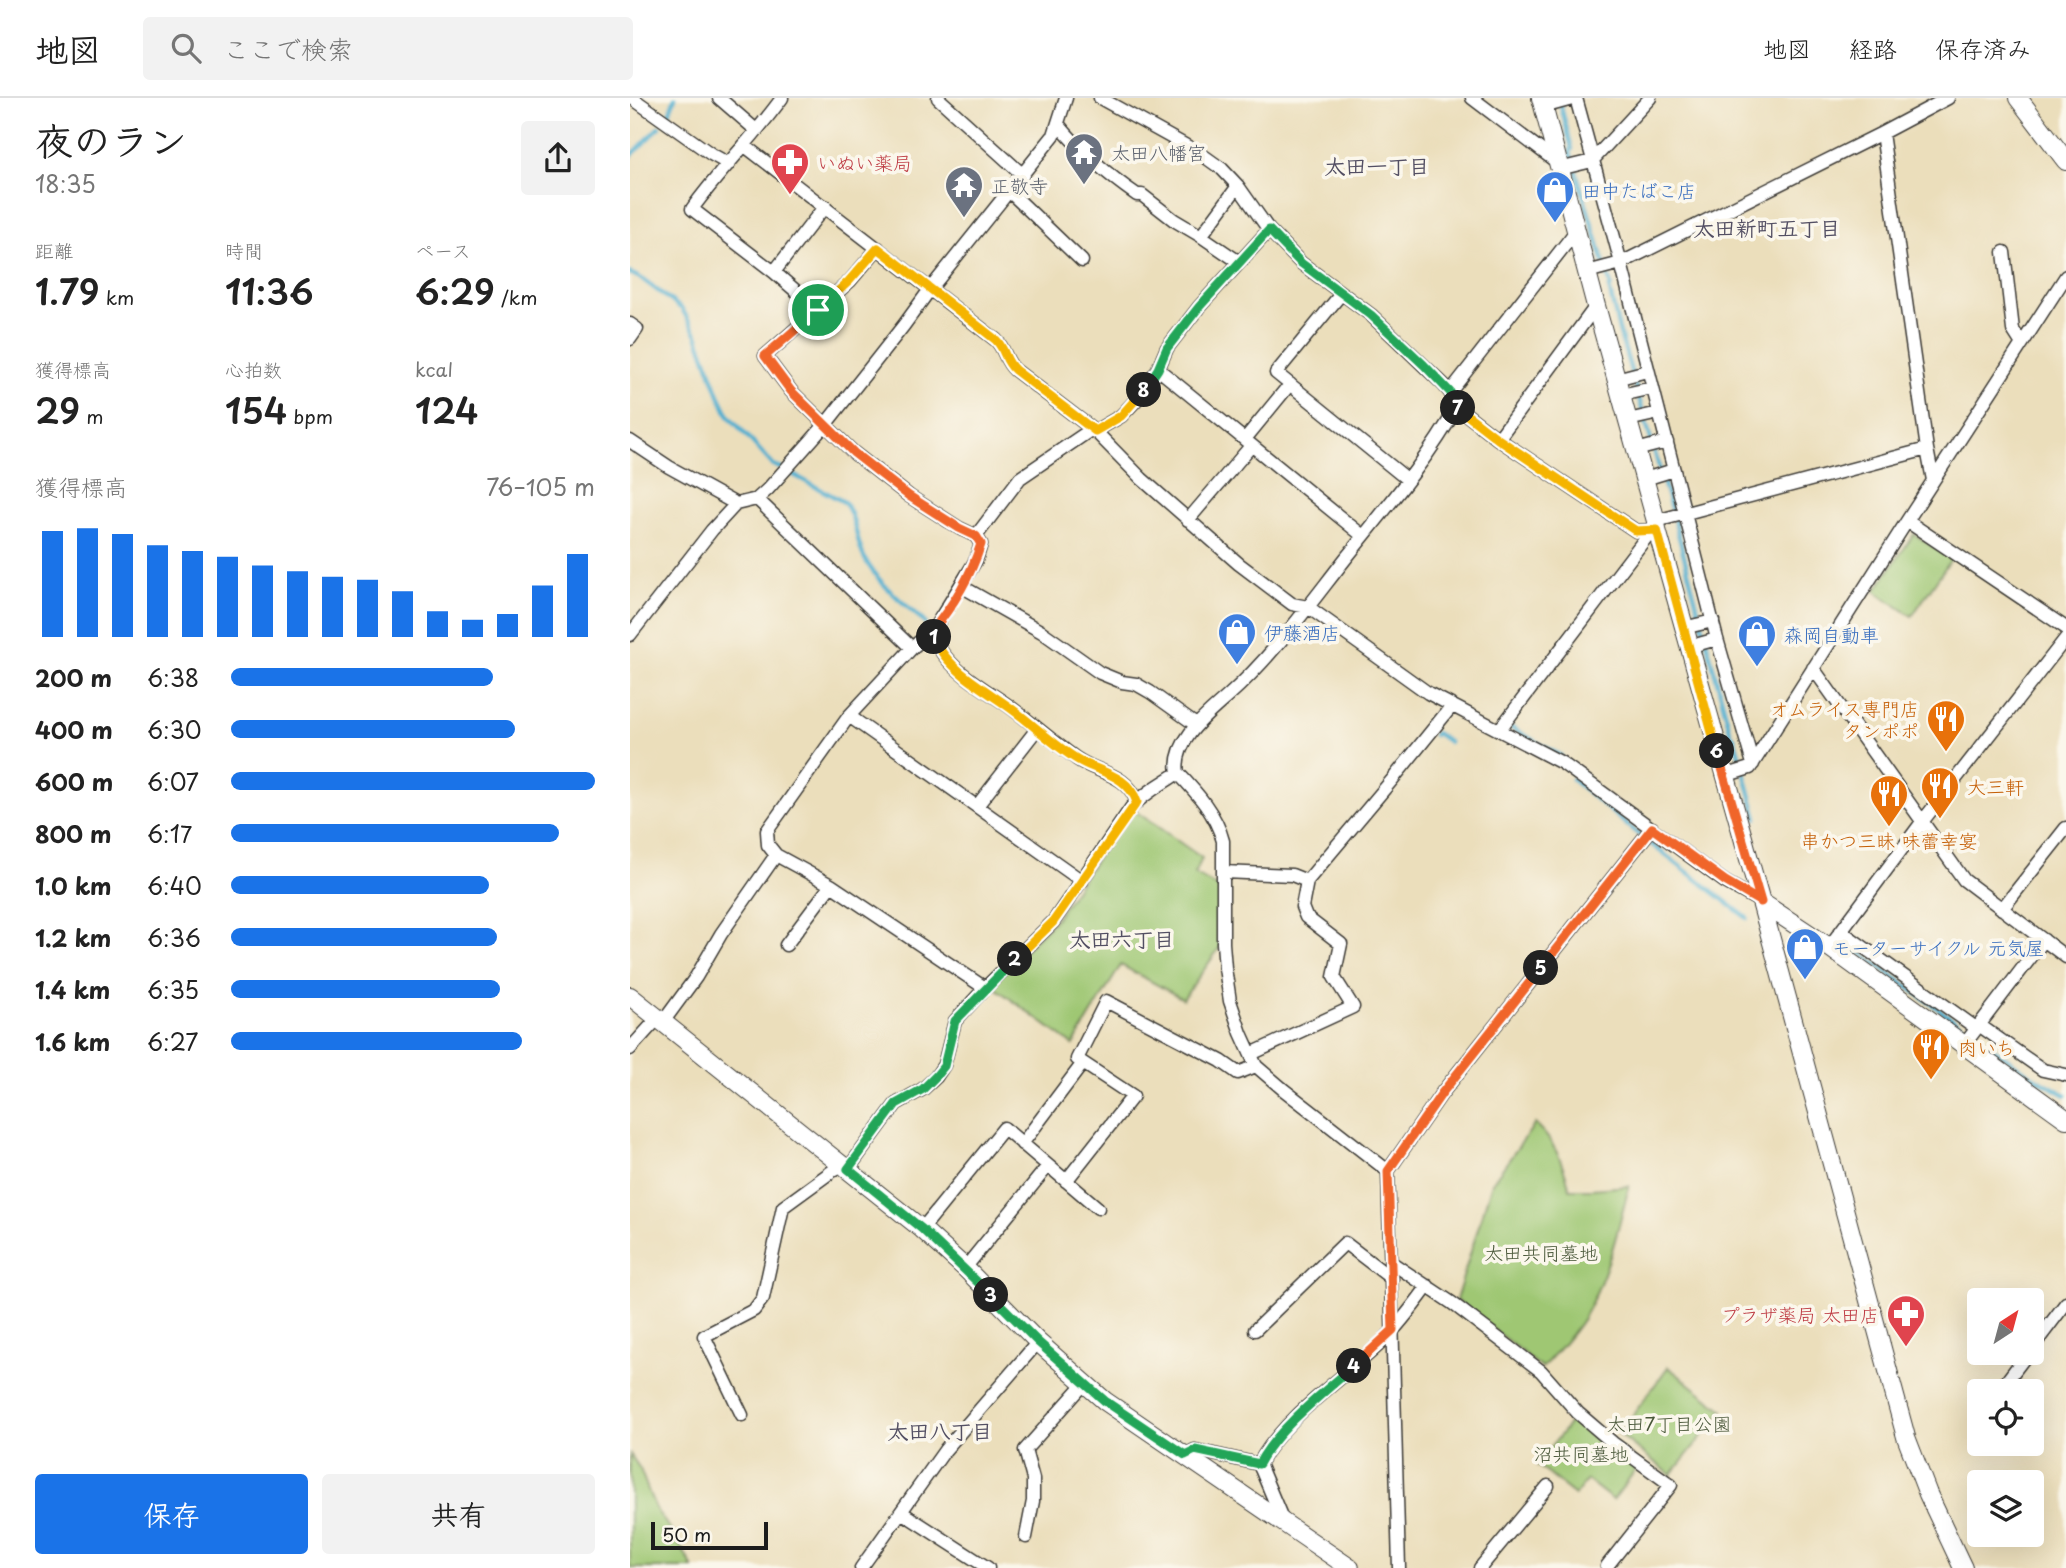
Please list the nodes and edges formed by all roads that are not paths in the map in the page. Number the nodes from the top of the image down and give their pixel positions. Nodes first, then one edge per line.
1 (632, 98) edge
2 (719, 98) edge
3 (782, 98) edge
4 (938, 98) edge
5 (1066, 98) edge
6 (1100, 98) edge
7 (1472, 98) edge
8 (1576, 98) edge
9 (1650, 98) edge
10 (1948, 98) edge
11 (2018, 98) edge
12 (1546, 103) edge
13 (1058, 124) junction
14 (756, 130) junction
15 (1882, 133) junction
16 (744, 146) junction
17 (1592, 161) junction
18 (2066, 161) edge
19 (729, 164) junction
20 (1562, 166) junction
21 (1023, 175) junction
22 (1238, 186) junction
23 (1009, 191) junction
24 (825, 206) junction
25 (1269, 230) junction
26 (1576, 231) junction
27 (1201, 236) junction
28 (878, 248) junction
29 (2004, 252) dead end
30 (1082, 261) dead end
31 (1238, 262) junction
32 (1621, 263) junction
33 (1594, 270) junction
34 (774, 272) junction
35 (2066, 276) edge
36 (931, 288) junction
37 (1341, 293) junction
38 (1596, 306) junction
39 (818, 310) junction
40 (630, 324) edge
41 (630, 339) edge
42 (2022, 344) junction
43 (1158, 369) junction
44 (1647, 371) junction
45 (1290, 384) junction
46 (1625, 386) junction
47 (1653, 388) junction
48 (1450, 392) junction
49 (1457, 407) junction
50 (1659, 413) junction
51 (1634, 419) junction
52 (825, 425) junction
53 (1093, 430) junction
54 (1498, 439) junction
55 (630, 441) edge
56 (1248, 442) junction
57 (1667, 442) junction
58 (1642, 448) junction
59 (1927, 449) junction
60 (1674, 470) junction
61 (1650, 477) junction
62 (1408, 480) junction
63 (1933, 480) junction
64 (757, 499) junction
65 (736, 505) junction
66 (1686, 513) junction
67 (1188, 520) junction
68 (1907, 521) junction
69 (1658, 525) junction
70 (976, 536) junction
71 (1363, 536) junction
72 (961, 586) junction
73 (1308, 607) junction
74 (1713, 621) junction
75 (1690, 626) junction
76 (2066, 628) edge
77 (931, 632) junction
78 (630, 635) edge
79 (2066, 638) edge
80 (1717, 639) junction
81 (1695, 645) junction
82 (912, 648) junction
83 (1813, 668) junction
84 (1451, 706) junction
85 (849, 716) junction
86 (1196, 725) junction
87 (1037, 729) junction
88 (1500, 729) junction
89 (1752, 766) junction
90 (1178, 773) junction
91 (1730, 774) junction
92 (1137, 802) junction
93 (977, 806) junction
94 (1922, 822) junction
95 (2066, 828) edge
96 (1647, 835) junction
97 (776, 855) junction
98 (1224, 872) junction
99 (1082, 881) junction
100 (1307, 881) junction
101 (831, 886) junction
102 (1761, 902) junction
103 (2002, 909) junction
104 (1841, 931) junction
105 (2044, 940) junction
106 (786, 945) dead end
107 (1829, 947) junction
108 (2066, 957) edge
109 (985, 988) junction
110 (630, 996) edge
111 (661, 1020) junction
112 (1978, 1027) junction
113 (1964, 1045) junction
114 (630, 1049) edge
115 (1254, 1060) junction
116 (1083, 1063) junction
117 (2066, 1075) edge
118 (2066, 1119) edge
119 (1022, 1144) junction
120 (1048, 1166) junction
121 (845, 1167) junction
122 (1388, 1171) junction
123 (1066, 1181) junction
124 (1098, 1208) dead end
125 (922, 1229) junction
126 (1392, 1263) junction
127 (965, 1268) junction
128 (1392, 1279) junction
129 (1428, 1286) junction
130 (2066, 1303) edge
131 (1255, 1330) dead end
132 (1393, 1330) junction
133 (2044, 1332) edge
134 (1038, 1342) junction
135 (2019, 1365) edge
136 (2008, 1379) edge
137 (1085, 1383) junction
138 (742, 1415) dead end
139 (1185, 1455) junction
140 (1259, 1464) junction
141 (1548, 1486) dead end
142 (901, 1511) junction
143 (1283, 1521) junction
144 (1026, 1537) dead end
145 (1607, 1567) edge
146 (861, 1568) edge
147 (988, 1568) edge
148 (1350, 1568) edge
149 (1399, 1568) edge
150 (1480, 1568) edge
151 (1963, 1568) edge

1 - 19 street
2 - 14 street
3 - 14 street
4 - 21 street
5 - 13 street
6 - 22 street
7 - 20 street
8 - 12 street
8 - 17 street
9 - 17 street
10 - 15 street
11 - 18 street
12 - 20 street
13 - 21 street
13 - 27 street
14 - 16 street
15 - 32 street
15 - 59 street
16 - 19 street
16 - 24 street
17 - 20 street
17 - 32 street
19 - 34 street
20 - 26 street
21 - 23 street
22 - 25 street
22 - 27 street
23 - 30 street
23 - 36 street
24 - 28 street
24 - 34 street
25 - 31 street
25 - 37 street
26 - 33 street
26 - 48 street
27 - 31 street
28 - 36 street
28 - 39 street
29 - 42 street
31 - 43 street
32 - 33 street
32 - 44 street
33 - 38 street
34 - 39 street
35 - 42 street
36 - 52 street
36 - 53 street
37 - 45 street
37 - 48 street
38 - 46 street
38 - 54 street
39 - 52 street
40 - 41 street
42 - 63 street
43 - 53 street
43 - 56 street
44 - 46 street
44 - 47 street
45 - 56 street
45 - 62 street
46 - 47 street
46 - 51 street
47 - 50 street
48 - 49 street
49 - 54 street
49 - 62 street
50 - 51 street
50 - 57 street
51 - 58 street
52 - 64 street
52 - 70 street
53 - 67 street
53 - 70 street
54 - 69 street
55 - 65 street
56 - 67 street
56 - 71 street
57 - 58 street
57 - 60 street
58 - 61 street
59 - 63 street
59 - 66 street
60 - 61 street
60 - 66 street
61 - 69 street
62 - 71 street
63 - 68 street
64 - 65 street
64 - 82 street
65 - 78 street
66 - 69 street
66 - 74 street
67 - 73 street
68 - 76 street
68 - 83 street
69 - 75 street
69 - 88 street
70 - 72 street
71 - 73 street
72 - 77 street
72 - 86 street
73 - 84 street
73 - 86 street
74 - 75 street
74 - 80 street
75 - 81 street
77 - 82 street
77 - 87 street
79 - 94 street
80 - 81 street
80 - 89 street
81 - 91 street
82 - 85 street
83 - 89 street
83 - 94 street
84 - 88 street
84 - 100 street
85 - 93 street
85 - 97 street
86 - 90 street
87 - 92 street
87 - 93 street
88 - 96 street
89 - 91 street
90 - 92 street
90 - 98 street
91 - 102 street
92 - 99 street
93 - 99 street
94 - 103 street
94 - 104 street
95 - 103 street
96 - 102 street
96 - 122 street
97 - 101 street
97 - 111 street
98 - 100 street
98 - 115 street
99 - 109 street
100 - 115 street
101 - 106 street
101 - 109 street
102 - 107 street
102 - 151 street
103 - 105 street
104 - 107 street
104 - 112 street
105 - 108 street
105 - 112 street
107 - 113 street
109 - 121 street
110 - 111 street
111 - 114 street
111 - 121 street
112 - 113 street
112 - 117 street
113 - 118 street
115 - 116 street
115 - 122 street
116 - 119 street
116 - 123 street
119 - 120 street
119 - 125 street
120 - 123 street
120 - 127 street
121 - 125 street
121 - 138 street
122 - 126 street
123 - 124 street
125 - 127 street
126 - 128 street
126 - 129 street
127 - 134 street
128 - 131 street
128 - 132 street
129 - 132 street
129 - 145 street
130 - 133 street
132 - 140 street
132 - 149 street
134 - 137 street
134 - 142 street
135 - 136 street
137 - 139 street
137 - 144 street
139 - 140 street
139 - 143 street
140 - 143 street
141 - 150 street
142 - 146 street
142 - 147 street
143 - 148 street

